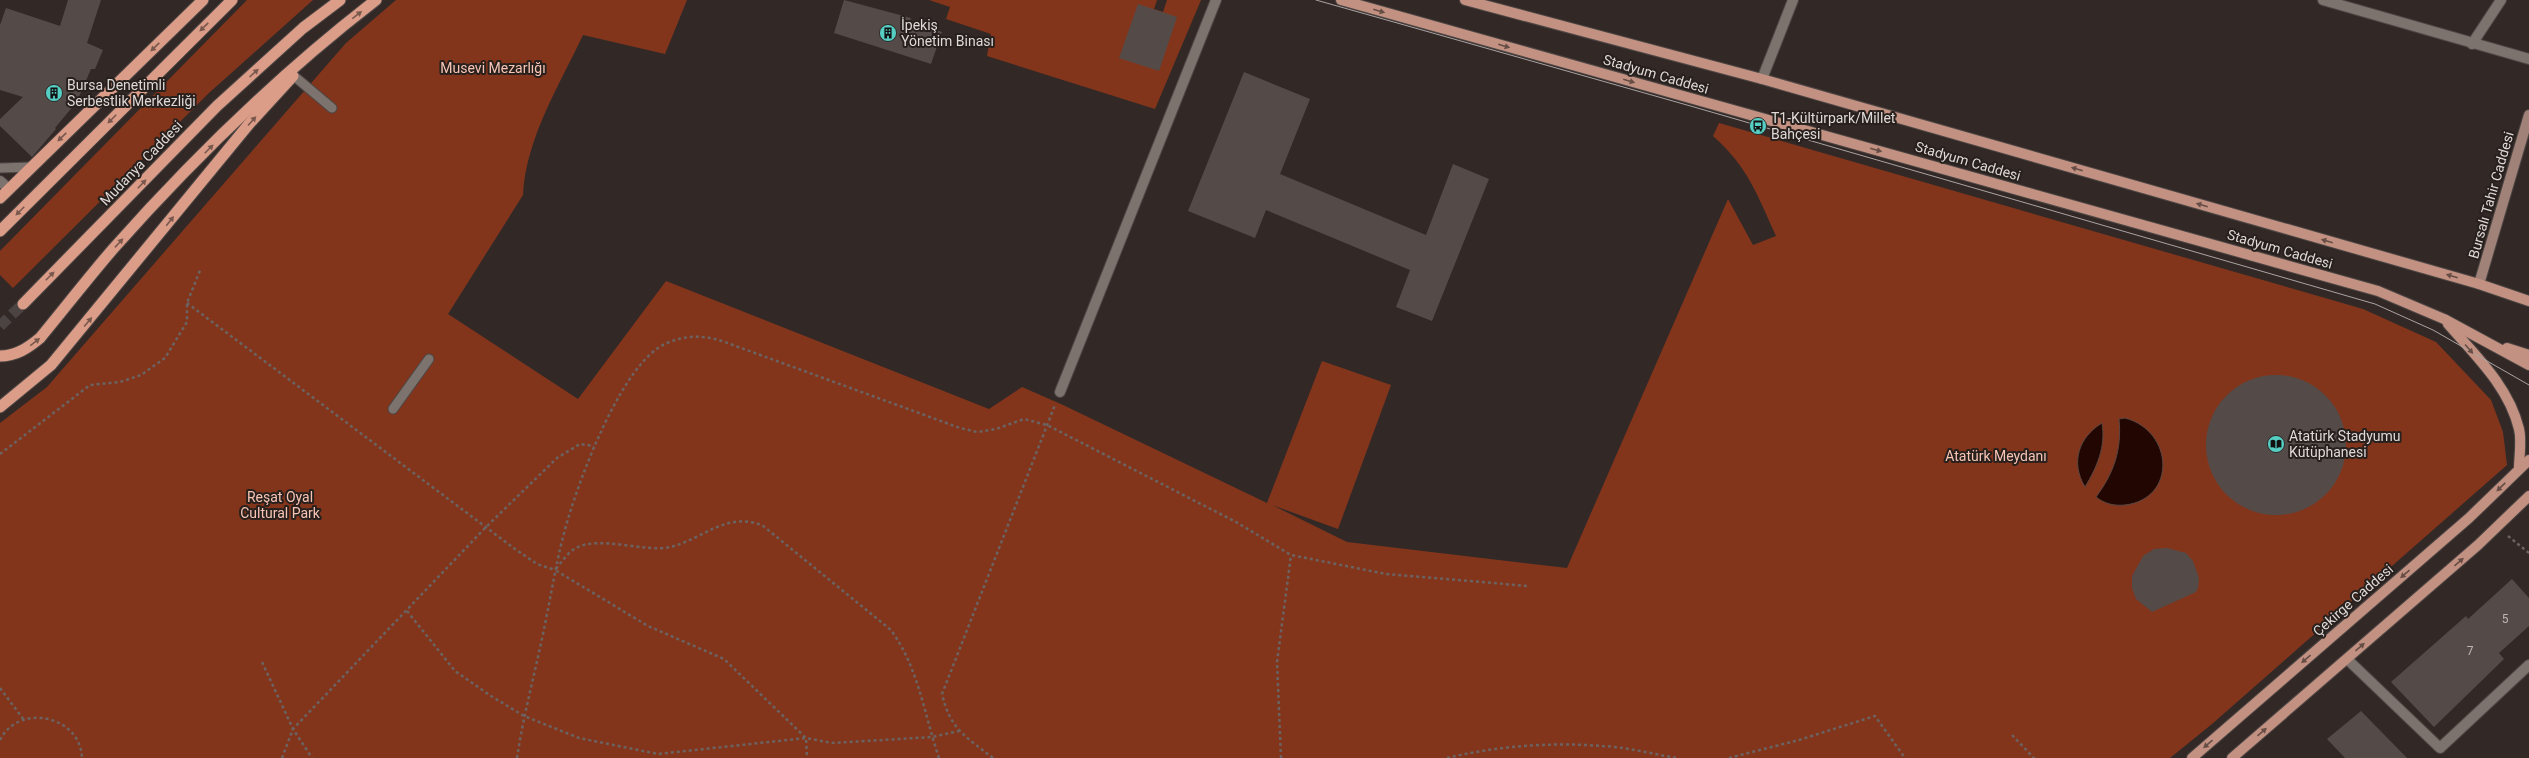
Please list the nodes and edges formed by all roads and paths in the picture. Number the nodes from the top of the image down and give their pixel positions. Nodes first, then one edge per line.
1 (203, 0) edge
2 (232, 0) edge
3 (340, 0) edge
4 (376, 0) edge
5 (1216, 0) edge
6 (1341, 0) edge
7 (1466, 0) edge
8 (1793, 0) edge
9 (2323, 0) edge
10 (2501, 0) edge
11 (334, 32) junction
12 (2472, 44) junction
13 (2529, 59) edge
14 (294, 76) junction
15 (1762, 79) junction
16 (332, 108) dead end
17 (2529, 115) edge
18 (31, 167) junction
19 (0, 168) edge
20 (0, 181) edge
21 (9, 189) junction
22 (0, 198) edge
23 (0, 231) edge
24 (202, 268) dead end
25 (2479, 284) junction
26 (2529, 301) edge
27 (188, 303) junction
28 (23, 304) tunnel mouth
29 (2444, 319) junction
30 (2482, 340) junction
31 (2529, 355) edge
32 (0, 356) edge
33 (429, 360) dead end
34 (2529, 365) edge
35 (1060, 392) joint
36 (0, 407) edge
37 (393, 409) dead end
38 (1046, 425) junction
39 (594, 446) junction
40 (0, 454) edge
41 (2529, 460) edge
42 (2519, 469) junction
43 (2529, 496) edge
44 (486, 527) junction
45 (2497, 527) junction
46 (2529, 553) edge
47 (1292, 555) junction
48 (555, 570) junction
49 (1528, 586) dead end
50 (407, 611) junction
51 (2347, 659) junction
52 (262, 662) dead end
53 (2529, 665) edge
54 (0, 688) edge
55 (524, 716) junction
56 (24, 720) junction
57 (293, 729) junction
58 (959, 731) junction
59 (2012, 735) dead end
60 (932, 737) junction
61 (806, 738) junction
62 (0, 740) edge
63 (82, 758) edge
64 (282, 758) edge
65 (312, 758) edge
66 (517, 758) edge
67 (807, 758) edge
68 (939, 758) edge
69 (993, 758) edge
70 (1281, 758) edge
71 (1447, 758) edge
72 (1677, 758) edge
73 (1729, 758) edge
74 (1905, 758) edge
75 (2034, 758) edge
76 (2192, 758) edge
77 (2232, 758) edge

1 -> 18 highway
2 -> 23 highway
28 -> 3 highway, Mudanya Caddesi
11 -> 4 highway
5 - 35 street
6 -> 29 main road, Stadyum Caddesi
7 - 15 main road
8 - 15 street
9 - 12 street
10 - 12 street
11 - 14 highway
32 -> 11 highway
12 - 13 street
14 - 16 lane
36 -> 14 highway
25 -> 15 main road
17 - 25 main road, Bursalı Tahir Caddesi
18 - 19 lane
18 - 21 highway
20 - 21 street
21 - 22 highway
24 - 27 path
25 - 26 main road
27 - 40 path
27 - 44 path
29 - 30 main road, Stadyum Caddesi
29 -> 42 main road
30 - 31 main road
30 - 34 main road, Stadyum Caddesi
33 - 37 lane
35 - 38 path
38 - 39 path
38 - 47 path
38 - 58 path
39 - 44 path
39 - 48 path
41 - 42 main road, Çekirge Caddesi
42 -> 76 main road, Çekirge Caddesi
43 - 45 main road
44 - 48 path
44 - 50 path
45 - 46 path
51 -> 45 main road
47 - 49 path
47 - 70 path
48 - 55 path
48 - 60 path
48 - 61 path
50 - 55 path
50 - 57 path
51 - 53 street
77 -> 51 main road
52 - 57 path
54 - 56 path
55 - 61 path
55 - 66 path
56 - 62 path
56 - 63 path
57 - 64 path
57 - 65 path
58 - 60 path
58 - 69 path
59 - 75 path
60 - 61 path
60 - 68 path
61 - 67 path
71 - 72 path
73 - 74 path

